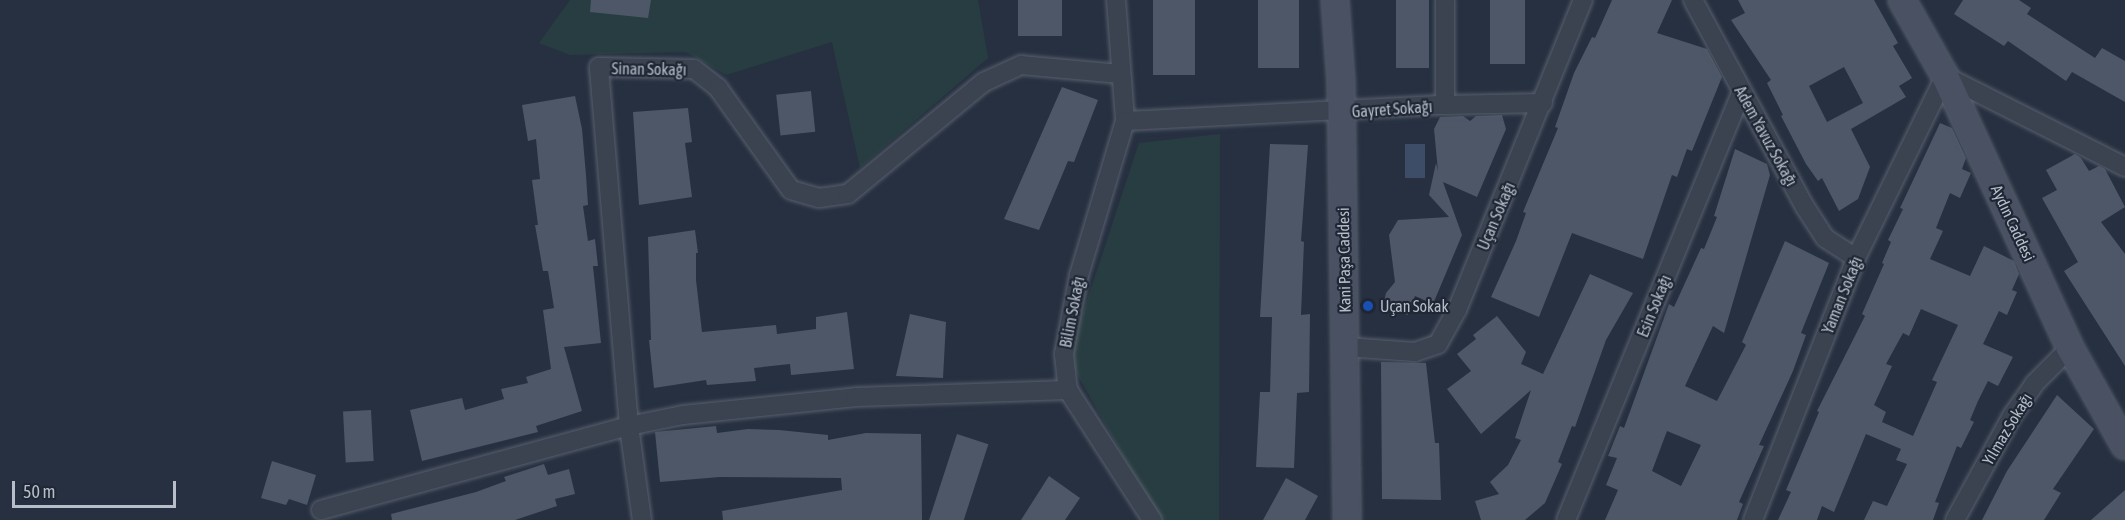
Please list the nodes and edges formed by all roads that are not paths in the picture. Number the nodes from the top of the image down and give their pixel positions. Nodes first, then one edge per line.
1 (1116, 0) edge
2 (1335, 0) edge
3 (1444, 0) edge
4 (1583, 0) edge
5 (1693, 0) edge
6 (1902, 0) edge
7 (1120, 74) junction
8 (1945, 76) junction
9 (1742, 91) junction
10 (1543, 103) junction
11 (1445, 105) junction
12 (1341, 112) junction
13 (1125, 121) junction
14 (2125, 167) edge
15 (1856, 258) junction
16 (1346, 347) junction
17 (2070, 348) junction
18 (1068, 390) junction
19 (629, 426) junction
20 (2125, 446) edge
21 (321, 510) dead end
22 (642, 520) edge
23 (1152, 520) edge
24 (1347, 520) edge
25 (1566, 520) edge
26 (1754, 520) edge
27 (1955, 520) edge

1 - 7 street
2 - 12 street, Kani Paşa Caddesi
3 - 11 street, Gayret Sokağı
4 - 10 street, Uçan Sokağı
5 - 9 street, Adem Yavuz Sokağı
6 - 8 street, Aydın Caddesi
7 - 13 street
7 - 19 street, Sinan Sokağı
8 - 14 street
8 - 15 street, Yaman Sokağı
8 - 17 street, Aydın Caddesi
9 - 15 street, Adem Yavuz Sokağı
9 - 25 street, Esin Sokağı
10 - 11 street
10 - 16 street, Uçan Sokağı
11 - 12 street, Gayret Sokağı
12 - 13 street, Gayret Sokağı
12 - 16 street, Kani Paşa Caddesi
13 - 18 street, Bilim Sokağı
15 - 26 street, Yaman Sokağı
16 - 24 street, Kani Paşa Caddesi
17 - 20 street, Aydın Caddesi
17 - 27 street, Yılmaz Sokağı
18 - 19 street
18 - 23 street, Bilim Sokağı
19 - 21 street
19 - 22 street, Sinan Sokağı

